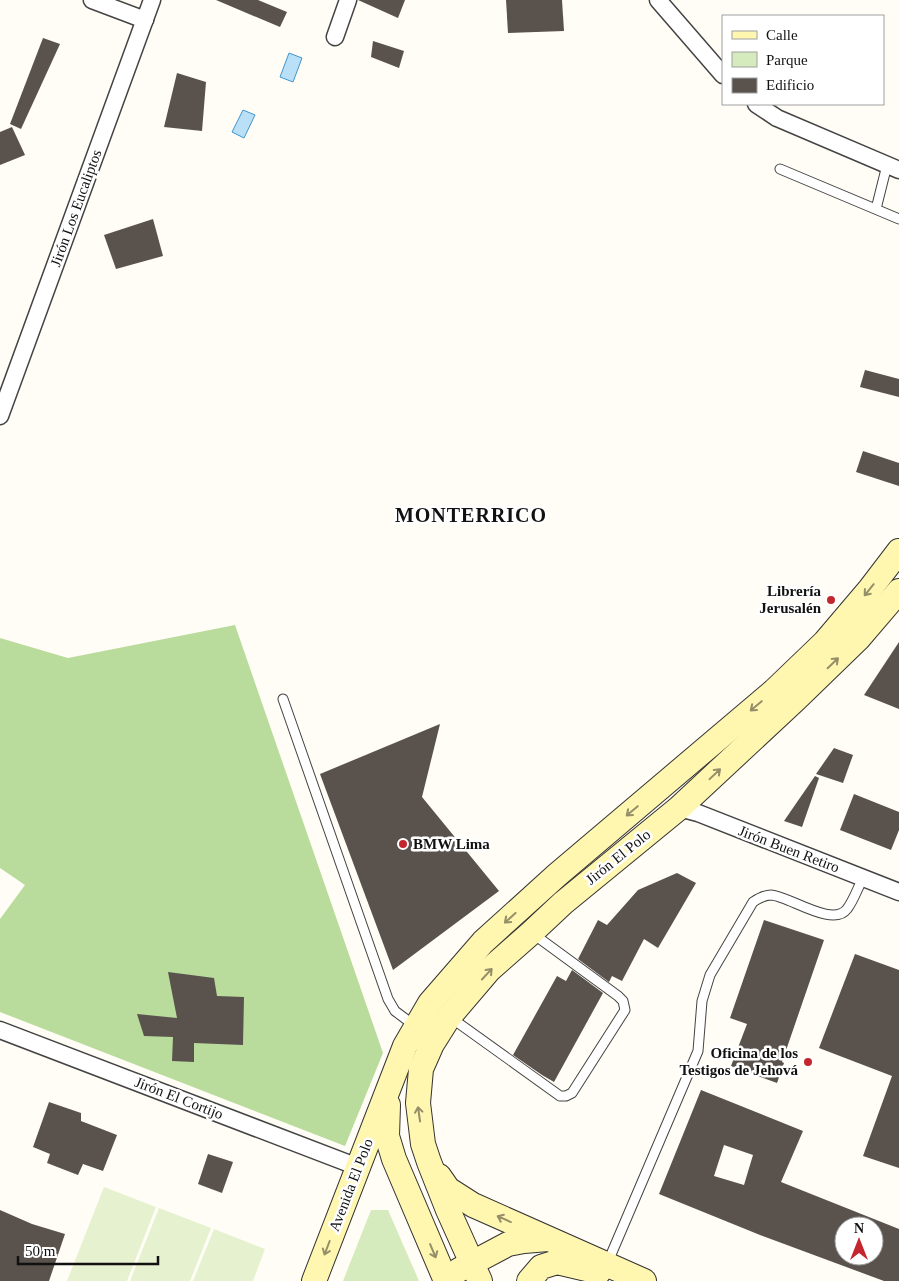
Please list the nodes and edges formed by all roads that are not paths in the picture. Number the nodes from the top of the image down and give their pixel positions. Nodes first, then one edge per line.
1 (92, 0) edge
2 (152, 0) edge
3 (348, 0) edge
4 (658, 0) edge
5 (145, 20) junction
6 (334, 37) dead end
7 (722, 74) edge
8 (758, 105) edge
9 (893, 167) edge
10 (780, 169) dead end
11 (876, 209) junction
12 (899, 219) edge
13 (0, 416) edge
14 (899, 551) edge
15 (899, 591) edge
16 (283, 699) dead end
17 (679, 808) junction
18 (863, 878) junction
19 (899, 892) edge
20 (532, 933) junction
21 (449, 1017) junction
22 (416, 1027) junction
23 (0, 1030) edge
24 (389, 1089) junction
25 (429, 1162) junction
26 (358, 1167) junction
27 (398, 1170) junction
28 (448, 1210) junction
29 (550, 1239) junction
30 (607, 1264) junction
31 (476, 1272) edge
32 (445, 1280) edge
33 (314, 1281) edge
34 (529, 1281) edge
35 (635, 1281) edge
36 (644, 1281) edge

1 - 5 street
2 - 5 street, Jirón Los Eucaliptos
3 - 6 street
4 - 7 street
5 - 13 street, Jirón Los Eucaliptos
8 - 9 street
9 - 11 lane
10 - 11 lane
11 - 12 lane
14 -> 22 main road, Jirón El Polo
17 -> 15 main road, Jirón El Polo
16 - 22 lane
17 - 18 street, Jirón Buen Retiro
17 - 20 main road, Jirón El Polo
18 - 19 street, Jirón Buen Retiro
18 - 30 lane
21 -> 20 main road, Jirón El Polo
20 - 21 lane
25 -> 21 main road, Jirón El Polo
22 - 24 main road, Jirón El Polo
23 - 26 street, Jirón El Cortijo
24 - 26 main road, Avenida El Polo
24 - 27 main road
25 - 28 main road
29 -> 25 main road
26 -> 33 main road, Avenida El Polo
27 - 28 main road
27 -> 32 main road
28 - 31 main road
29 - 30 main road
29 - 31 main road
30 - 36 main road
31 - 32 main road
34 - 35 main road

